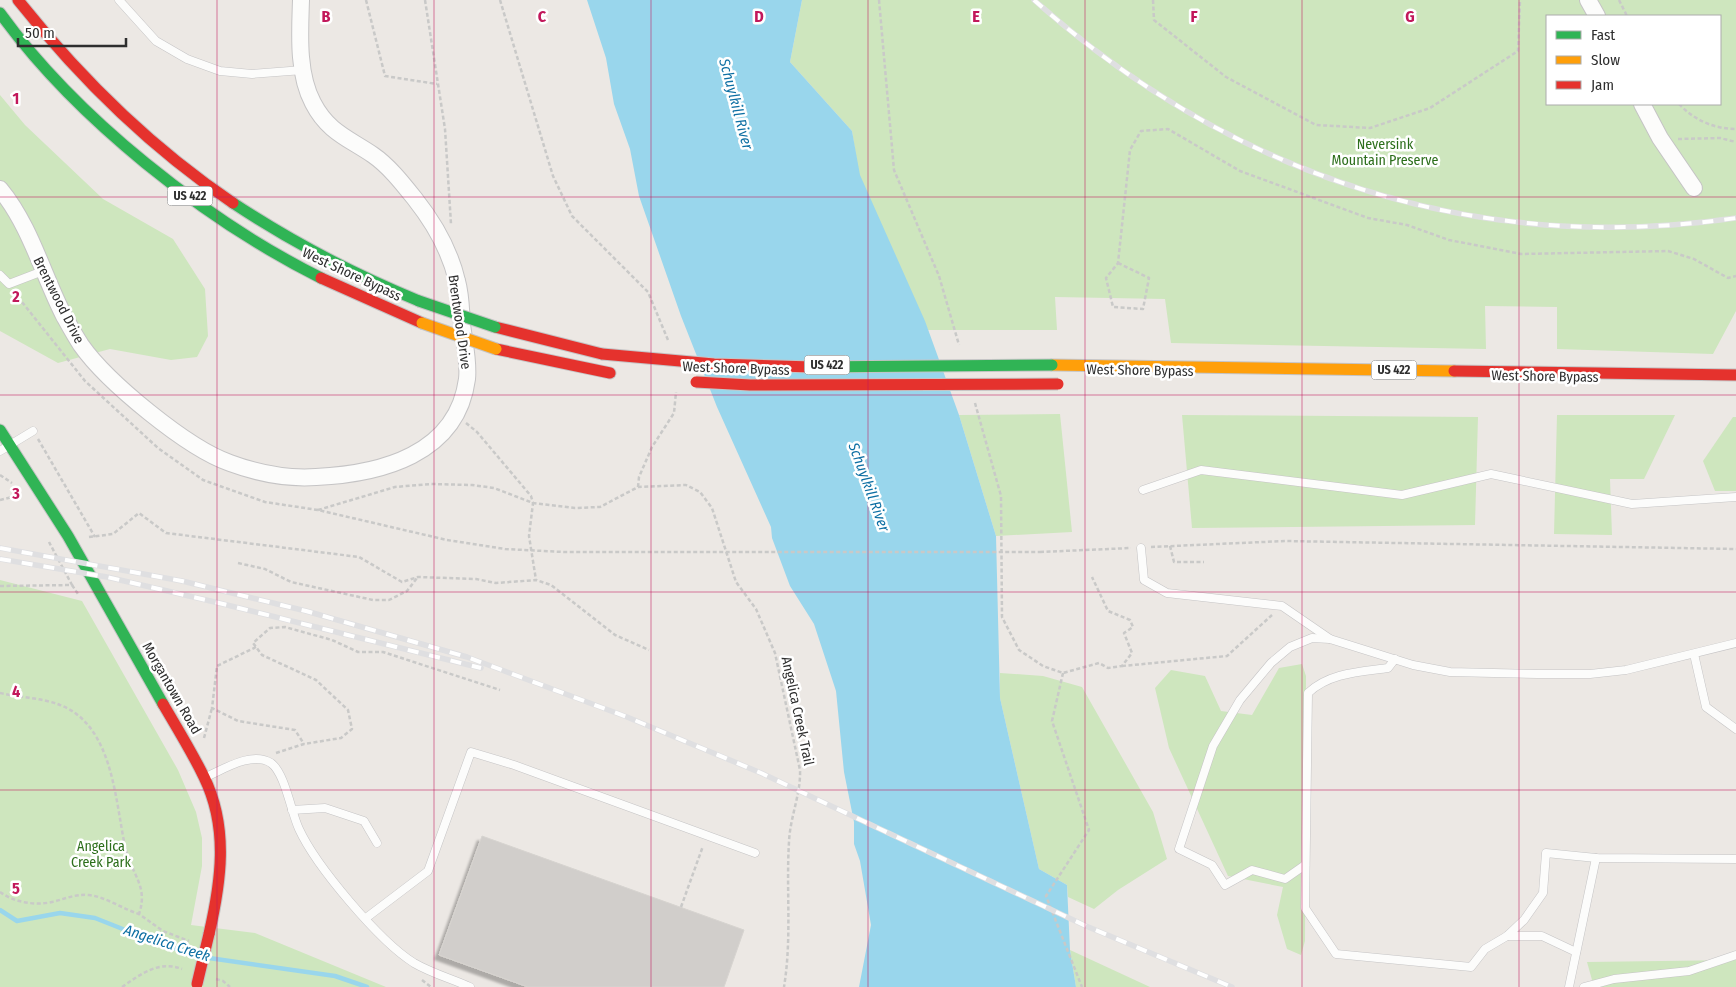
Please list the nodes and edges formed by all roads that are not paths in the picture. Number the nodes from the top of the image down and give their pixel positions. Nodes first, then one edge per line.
1 (18, 0) edge
2 (119, 0) edge
3 (301, 0) edge
4 (1588, 0) edge
5 (0, 12) edge
6 (1596, 15) edge
7 (303, 70) junction
8 (1643, 105) edge
9 (1694, 188) dead end
10 (0, 189) edge
11 (43, 271) junction
12 (0, 275) edge
13 (615, 374) dead end
14 (1736, 375) edge
15 (1063, 384) dead end
16 (678, 387) road end
17 (0, 430) edge
18 (33, 431) road end
19 (5, 448) edge
20 (1143, 490) dead end
21 (1736, 497) edge
22 (1141, 548) road end
23 (1330, 639) junction
24 (1736, 643) edge
25 (1694, 654) junction
26 (1395, 659) junction
27 (1736, 729) edge
28 (205, 778) junction
29 (292, 810) junction
30 (377, 843) dead end
31 (755, 853) dead end
32 (1596, 858) junction
33 (1736, 859) edge
34 (1305, 865) junction
35 (366, 918) junction
36 (1507, 936) junction
37 (1576, 952) junction
38 (1736, 955) edge
39 (197, 986) edge
40 (470, 987) edge
41 (1569, 987) edge
42 (1584, 987) edge

1 - 14 main road, West Shore Bypass / US 422, bridge
2 - 7 lane
3 - 7 street, Brentwood Drive
4 - 6 street
5 - 13 main road, West Shore Bypass / US 422, bridge
7 - 11 street, Brentwood Drive
8 - 9 street
10 - 11 street, Brentwood Drive
11 - 12 lane
15 - 16 main road, West Shore Bypass / US 422, bridge
17 - 19 main road, Morgantown Road
18 - 19 lane
19 - 28 main road, Morgantown Road
20 - 21 lane
22 - 23 lane
23 - 26 lane
23 - 34 lane
24 - 25 lane
25 - 26 lane
25 - 27 lane
26 - 34 lane
28 - 29 lane
28 - 39 main road, Morgantown Road, bridge
29 - 30 lane
29 - 35 lane
31 - 35 lane
32 - 33 lane
32 - 36 lane
32 - 37 lane
34 - 36 lane
35 - 40 lane
36 - 37 lane
37 - 41 lane
38 - 42 lane

